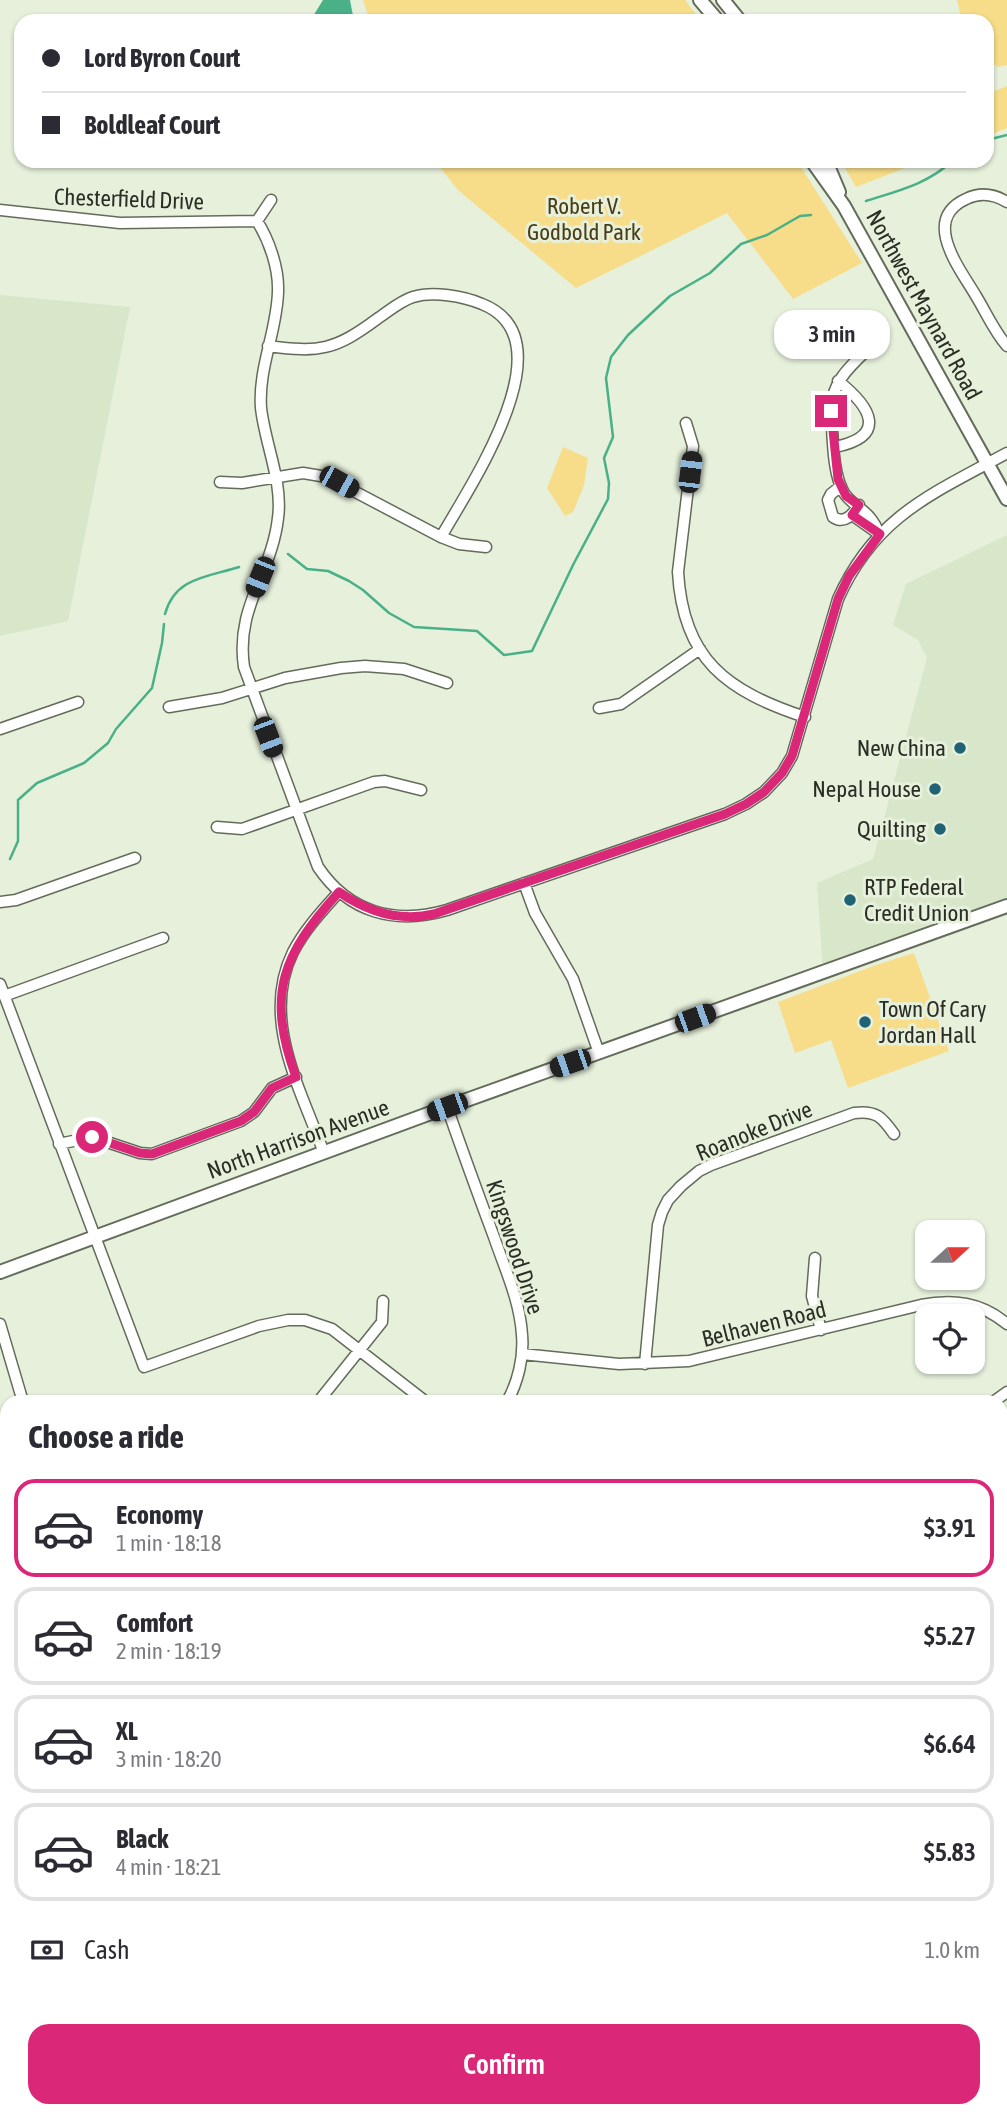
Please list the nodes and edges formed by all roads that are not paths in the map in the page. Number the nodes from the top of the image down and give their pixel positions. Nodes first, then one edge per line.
1 (700, 0) edge
2 (723, 0) edge
3 (712, 14) edge
4 (734, 14) edge
5 (816, 168) edge
6 (829, 168) edge
7 (271, 200) dead end
8 (1007, 202) edge
9 (844, 206) junction
10 (0, 210) edge
11 (257, 221) junction
12 (268, 346) junction
13 (1007, 346) edge
14 (867, 350) dead end
15 (838, 381) junction
16 (686, 423) dead end
17 (835, 447) junction
18 (1007, 453) edge
19 (988, 463) junction
20 (275, 478) junction
21 (220, 482) dead end
22 (841, 486) junction
23 (1007, 499) edge
24 (859, 505) junction
25 (852, 515) junction
26 (880, 534) junction
27 (441, 537) junction
28 (486, 547) dead end
29 (700, 649) junction
30 (447, 683) dead end
31 (250, 689) junction
32 (78, 702) dead end
33 (169, 707) dead end
34 (599, 708) dead end
35 (805, 717) junction
36 (0, 729) edge
37 (421, 790) dead end
38 (296, 810) junction
39 (217, 827) dead end
40 (135, 858) dead end
41 (524, 883) junction
42 (339, 892) junction
43 (0, 902) edge
44 (1007, 906) edge
45 (163, 938) dead end
46 (0, 984) edge
47 (4, 996) junction
48 (598, 1053) junction
49 (296, 1077) junction
50 (447, 1107) junction
51 (894, 1134) dead end
52 (59, 1144) junction
53 (324, 1153) junction
54 (94, 1237) junction
55 (815, 1258) dead end
56 (0, 1272) edge
57 (383, 1301) dead end
58 (0, 1324) edge
59 (1007, 1324) edge
60 (821, 1330) junction
61 (360, 1349) junction
62 (522, 1354) junction
63 (645, 1364) junction
64 (21, 1395) edge
65 (324, 1395) edge
66 (417, 1395) edge
67 (511, 1395) edge

1 - 3 main road
2 - 4 main road
5 - 9 main road, Northwest Maynard Road
6 - 9 main road, Northwest Maynard Road
7 - 11 street
8 - 13 street
9 - 19 main road, Northwest Maynard Road
10 - 11 street, Chesterfield Drive
11 - 12 street
12 - 20 street
12 - 27 street
14 - 15 street
15 - 17 street
15 - 17 street
16 - 29 street
17 - 22 street
18 - 19 street
19 - 23 main road, Northwest Maynard Road
19 - 26 street
20 - 21 street
20 - 27 street
20 - 31 street
22 - 24 street
22 - 25 street
24 - 25 street
24 - 26 street
25 - 26 street
26 - 35 street
27 - 28 street
29 - 34 street
29 - 35 street
30 - 31 street
31 - 33 street
31 - 38 street
32 - 36 street
35 - 41 street
37 - 38 street
38 - 39 street
38 - 42 street
40 - 43 street
41 - 42 street
41 - 48 street
42 - 49 street
44 - 48 main road, North Harrison Avenue
45 - 47 street
46 - 47 street
47 - 52 street
48 - 50 main road, North Harrison Avenue
49 - 52 street
49 - 53 street
50 - 53 main road, North Harrison Avenue
50 - 62 street, Kingswood Drive
51 - 63 street, Roanoke Drive
52 - 54 street
53 - 54 main road, North Harrison Avenue
54 - 56 main road, North Harrison Avenue
54 - 61 street
55 - 60 street
57 - 61 street
58 - 64 street
59 - 60 street, Belhaven Road
60 - 63 street, Belhaven Road
61 - 65 street
61 - 66 street
62 - 63 street, Belhaven Road
62 - 67 street, Kingswood Drive

